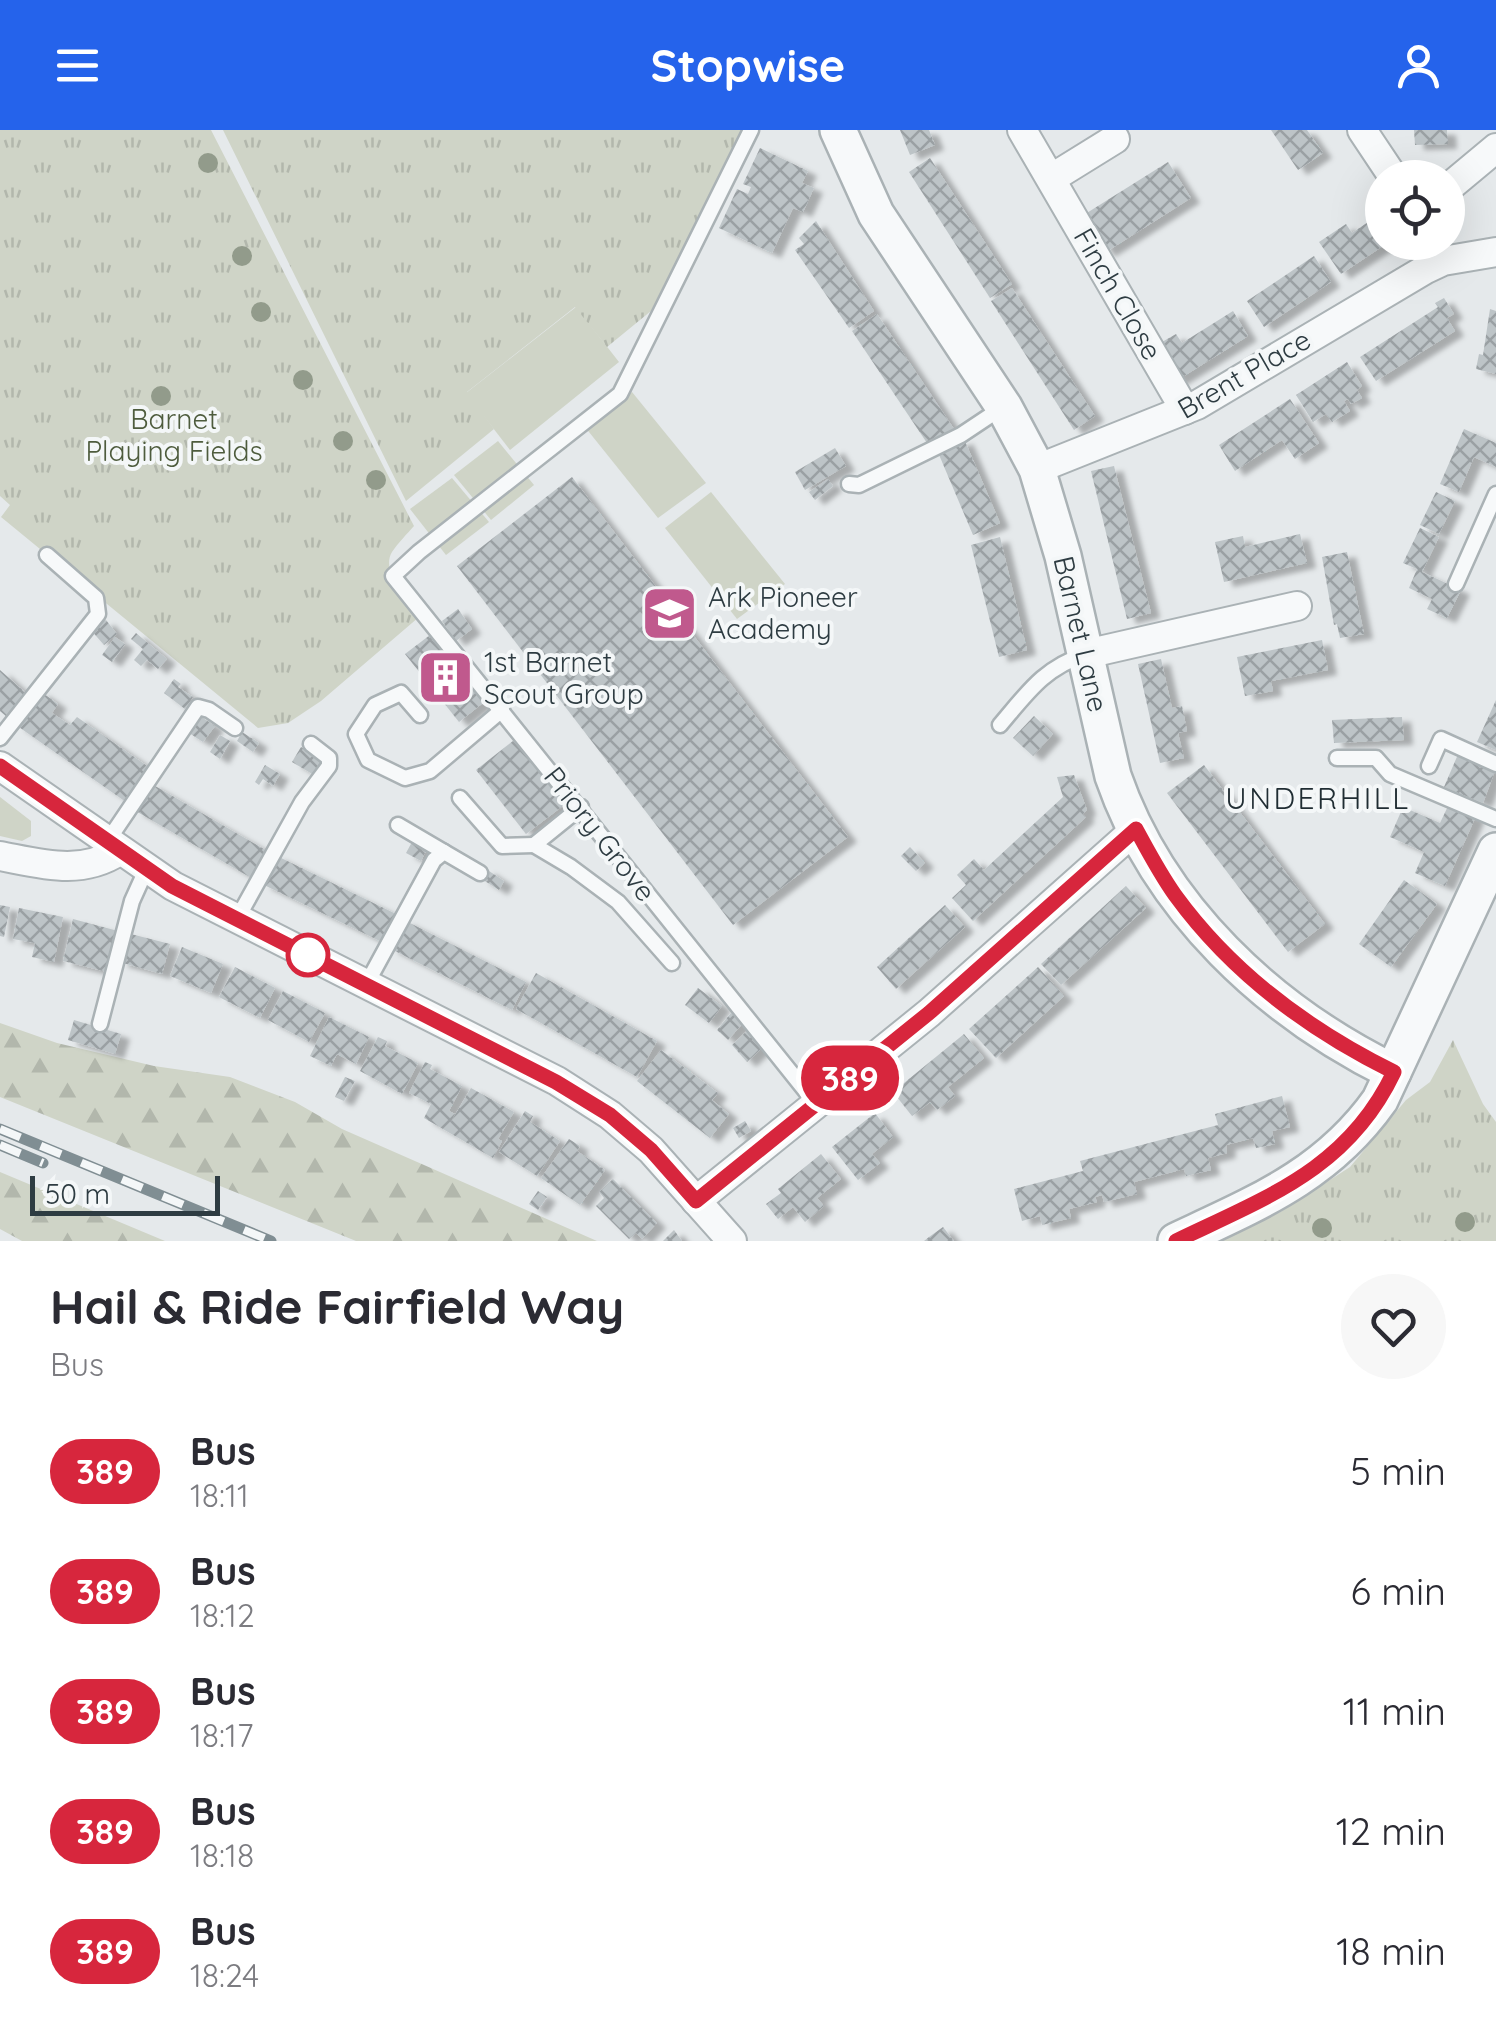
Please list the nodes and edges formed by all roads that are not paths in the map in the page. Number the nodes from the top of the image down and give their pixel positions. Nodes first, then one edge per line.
1 (751, 130) edge
2 (838, 130) edge
3 (1022, 130) edge
4 (1362, 130) edge
5 (1115, 139) dead end
6 (1496, 148) edge
7 (1384, 154) edge
8 (1465, 174) edge
9 (1052, 178) junction
10 (1465, 252) edge
11 (1496, 252) edge
12 (1426, 260) edge
13 (1004, 407) junction
14 (1185, 410) junction
15 (1037, 469) junction
16 (849, 484) dead end
17 (1496, 494) edge
18 (47, 555) dead end
19 (1456, 584) dead end
20 (1297, 606) dead end
21 (1086, 654) junction
22 (502, 710) junction
23 (420, 715) dead end
24 (1000, 725) dead end
25 (235, 728) dead end
26 (0, 738) edge
27 (311, 744) dead end
28 (1337, 758) dead end
29 (1496, 764) edge
30 (0, 766) edge
31 (1429, 766) dead end
32 (460, 798) dead end
33 (581, 807) junction
34 (1496, 820) edge
35 (398, 825) dead end
36 (1136, 829) junction
37 (534, 845) junction
38 (113, 847) junction
39 (1496, 851) edge
40 (444, 852) junction
41 (0, 856) edge
42 (146, 870) junction
43 (480, 873) dead end
44 (237, 918) junction
45 (672, 963) dead end
46 (366, 985) junction
47 (100, 1024) dead end
48 (1394, 1072) junction
49 (816, 1105) junction
50 (696, 1201) junction
51 (732, 1241) edge
52 (1176, 1241) edge

1 - 22 lane, Priory Grove
2 - 13 street, Barnet Lane
3 - 9 street, Finch Close
4 - 7 street
5 - 9 street
6 - 8 street
9 - 14 street, Finch Close
10 - 11 street, Brent Place
12 - 14 street, Brent Place
13 - 15 street, Barnet Lane
13 - 16 lane
14 - 15 street, Brent Place
15 - 21 street, Barnet Lane
17 - 19 lane
18 - 26 lane
20 - 21 street
21 - 24 lane
21 - 36 street, Barnet Lane
22 - 23 lane
22 - 33 lane, Priory Grove
25 - 38 lane
27 - 44 lane
28 - 34 lane
29 - 31 lane
30 - 38 street
32 - 37 lane
33 - 37 lane
33 - 49 lane, Priory Grove
35 - 40 lane
36 - 48 street, Barnet Lane
36 - 49 street
37 - 45 lane
38 - 41 street
38 - 42 street
39 - 48 street
40 - 43 lane
40 - 46 lane
42 - 44 street
42 - 47 lane
44 - 46 street
46 - 50 street
48 - 52 street
49 - 50 street
50 - 51 street

